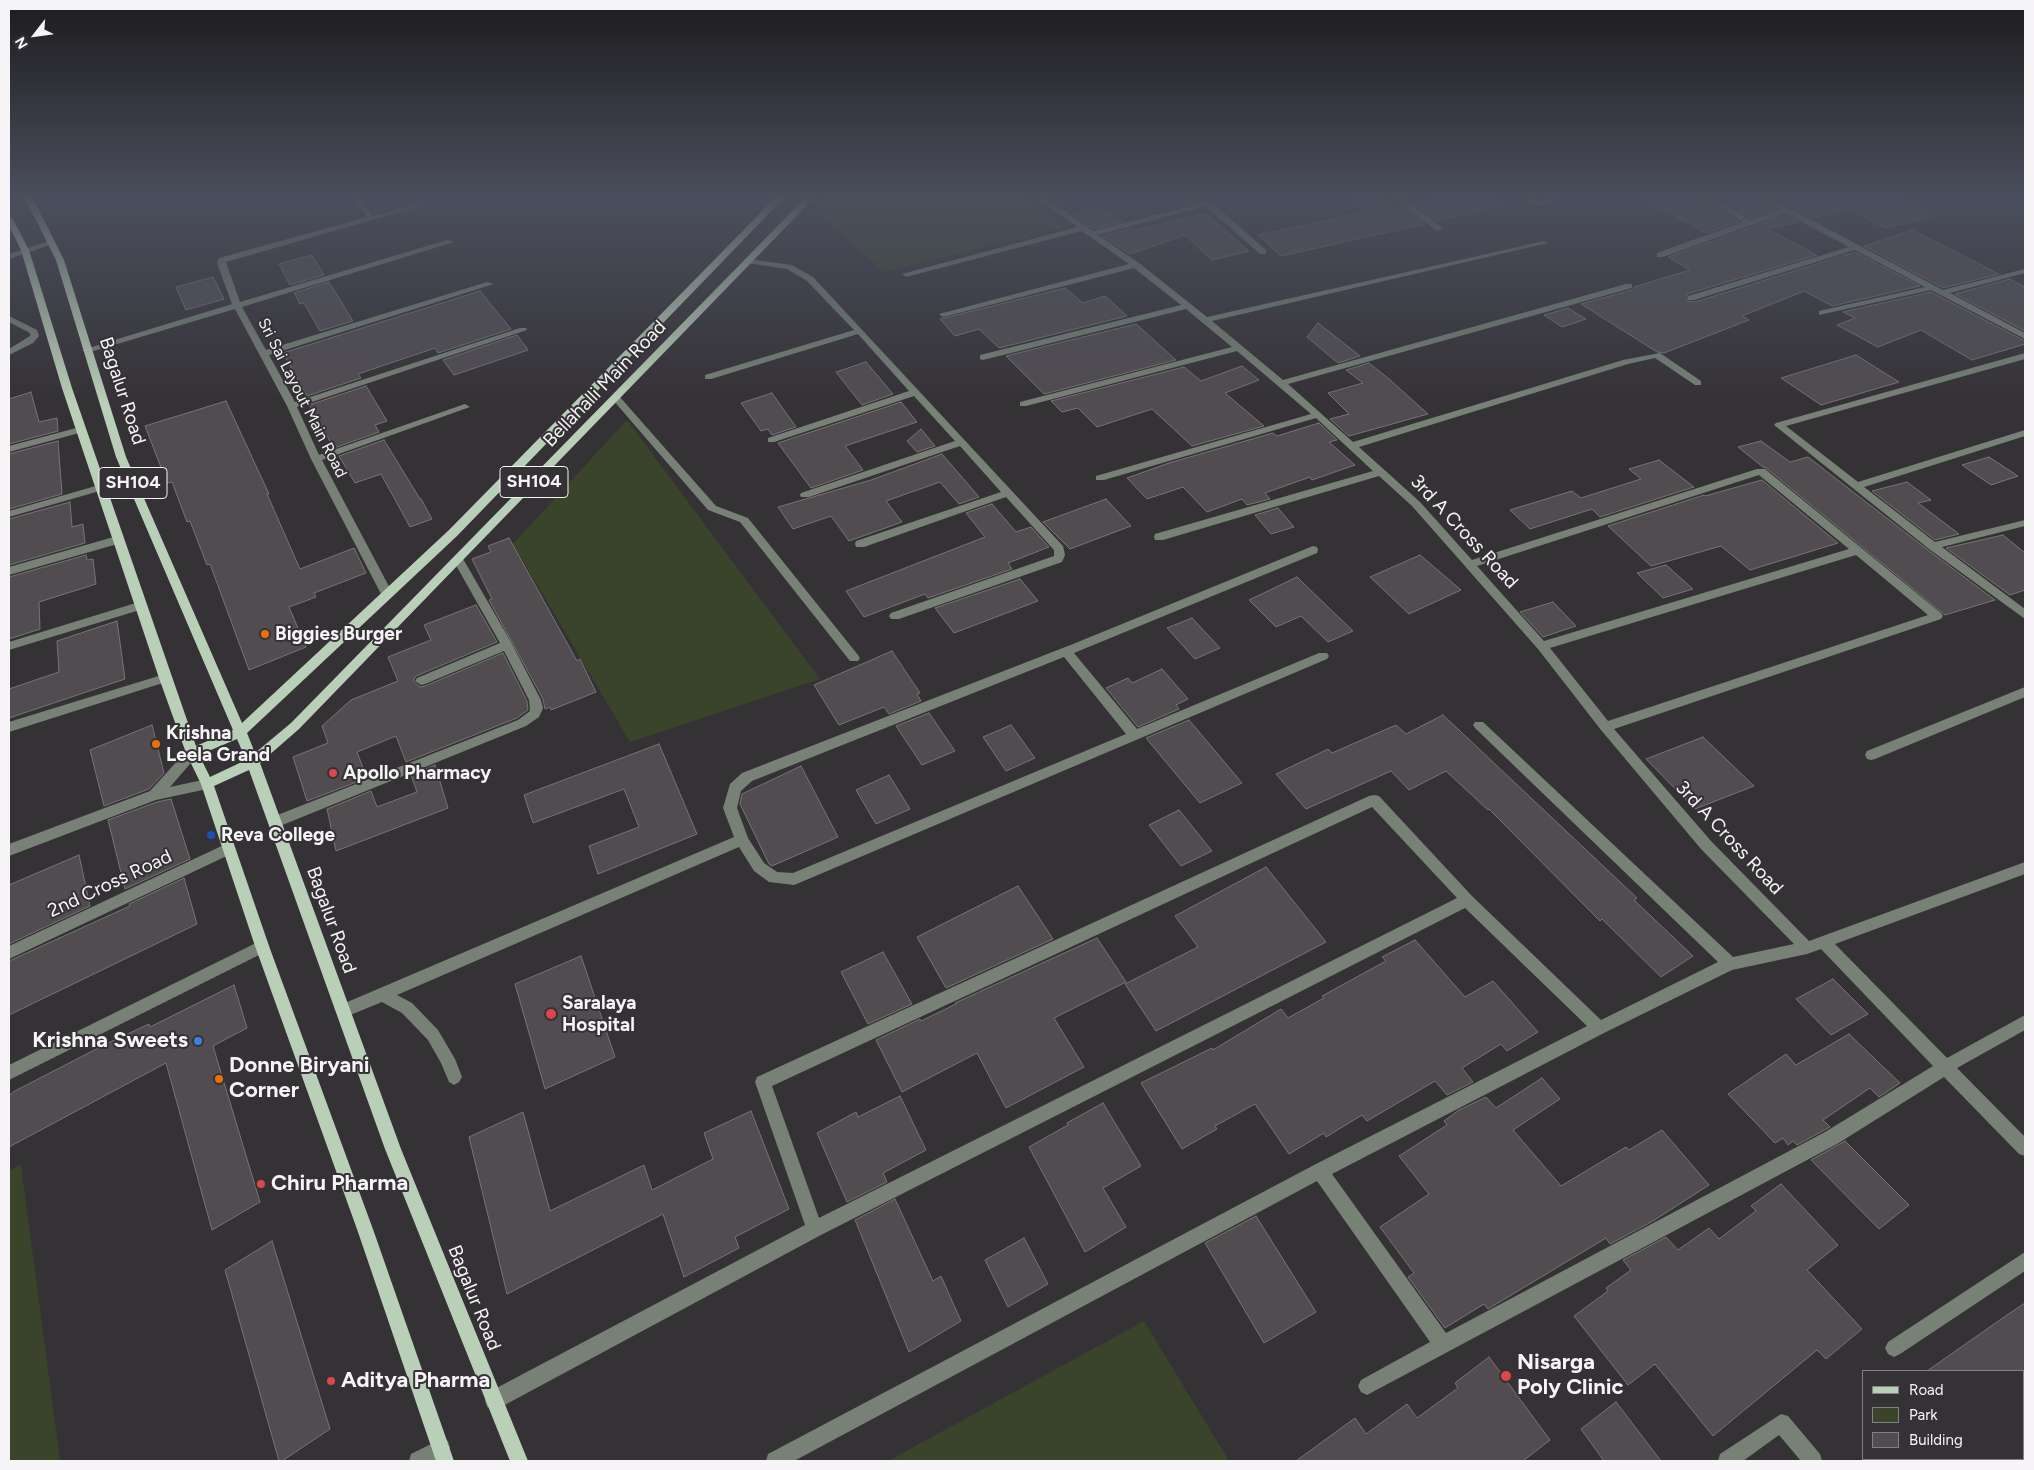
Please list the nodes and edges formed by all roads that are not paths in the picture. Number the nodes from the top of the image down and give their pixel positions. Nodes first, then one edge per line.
1 (30, 267) edge
2 (62, 267) edge
3 (222, 267) edge
4 (367, 267) edge
5 (713, 267) edge
6 (745, 267) edge
7 (786, 267) edge
8 (934, 267) edge
9 (1130, 267) edge
10 (1138, 267) edge
11 (1440, 267) edge
12 (1793, 267) edge
13 (1894, 267) edge
14 (2025, 271) edge
15 (906, 274) dead end
16 (490, 284) dead end
17 (1629, 286) dead end
18 (1934, 287) junction
19 (1944, 292) junction
20 (1691, 298) dead end
21 (238, 305) junction
22 (1188, 306) junction
23 (1822, 313) dead end
24 (942, 314) dead end
25 (9, 319) edge
26 (1205, 320) junction
27 (523, 330) dead end
28 (860, 331) junction
29 (2025, 336) edge
30 (1238, 348) junction
31 (87, 350) junction
32 (9, 352) edge
33 (264, 352) junction
34 (2025, 356) edge
35 (983, 357) dead end
36 (708, 377) dead end
37 (1281, 383) junction
38 (1698, 383) dead end
39 (915, 392) junction
40 (616, 398) junction
41 (1023, 404) dead end
42 (292, 406) junction
43 (464, 407) dead end
44 (1317, 415) junction
45 (80, 430) junction
46 (2025, 433) edge
47 (771, 440) dead end
48 (962, 442) junction
49 (1351, 446) junction
50 (9, 449) edge
51 (316, 459) junction
52 (1381, 472) junction
53 (1100, 478) dead end
54 (1856, 486) junction
55 (100, 488) junction
56 (1007, 493) junction
57 (805, 495) dead end
58 (9, 514) edge
59 (2025, 524) edge
60 (1159, 537) dead end
61 (117, 540) junction
62 (860, 544) dead end
63 (1932, 546) junction
64 (1313, 550) dead end
65 (1859, 550) junction
66 (458, 560) junction
67 (1471, 564) junction
68 (9, 571) edge
69 (387, 594) junction
70 (139, 606) junction
71 (2025, 615) edge
72 (895, 616) dead end
73 (507, 645) junction
74 (9, 646) edge
75 (1542, 646) junction
76 (1067, 652) junction
77 (1323, 656) dead end
78 (854, 658) dead end
79 (164, 678) junction
80 (421, 681) dead end
81 (2025, 692) edge
82 (1479, 725) dead end
83 (9, 728) edge
84 (1605, 728) junction
85 (240, 732) junction
86 (1134, 735) junction
87 (192, 753) junction
88 (1871, 755) dead end
89 (253, 762) junction
90 (207, 784) junction
91 (155, 795) junction
92 (275, 822) junction
93 (742, 840) junction
94 (228, 849) junction
95 (9, 850) edge
96 (2025, 868) edge
97 (1467, 900) junction
98 (1823, 942) junction
99 (262, 946) junction
100 (1807, 948) junction
101 (9, 953) edge
102 (1730, 964) junction
103 (382, 994) junction
104 (343, 1011) junction
105 (2025, 1022) edge
106 (1599, 1028) junction
107 (1945, 1067) junction
108 (9, 1073) edge
109 (454, 1077) dead end
110 (2025, 1148) edge
111 (1320, 1171) junction
112 (815, 1229) junction
113 (2025, 1261) edge
114 (1443, 1346) junction
115 (1894, 1348) dead end
116 (1367, 1386) dead end
117 (494, 1400) junction
118 (443, 1455) edge
119 (418, 1461) edge
120 (519, 1461) edge
121 (775, 1461) edge
122 (1727, 1461) edge
123 (1813, 1461) edge

1 - 45 main road, SH104
2 - 31 main road, Bagalur Road / SH104
3 - 21 street, Sri Sai Layout Main Road
4 - 21 street
5 - 69 main road, Bellahalli Main Road / SH104
6 - 40 main road, Bellahalli Main Road / SH104
7 - 28 street
8 - 15 street
9 - 24 street
10 - 22 street, 3rd A Cross Road
11 - 26 street
12 - 20 street
13 - 18 street
14 - 19 street
16 - 33 street
17 - 37 street
18 - 19 street
18 - 23 street
19 - 29 street
21 - 31 street
21 - 33 street, Sri Sai Layout Main Road
22 - 26 street, 3rd A Cross Road
22 - 35 street
25 - 32 street
26 - 30 street, 3rd A Cross Road
27 - 42 street
28 - 36 street
28 - 39 street
30 - 37 street, 3rd A Cross Road
30 - 41 street
31 - 85 main road, Bagalur Road / SH104
33 - 42 street, Sri Sai Layout Main Road
34 - 54 street
37 - 44 street, 3rd A Cross Road
38 - 49 street
39 - 47 street
39 - 48 street
40 - 66 main road, Bellahalli Main Road / SH104
40 - 78 street
42 - 51 street, Sri Sai Layout Main Road
43 - 51 street
44 - 49 street, 3rd A Cross Road
44 - 53 street
45 - 50 street
45 - 55 main road, SH104
46 - 54 street
48 - 56 street
48 - 57 street
49 - 52 street, 3rd A Cross Road
51 - 69 street, Sri Sai Layout Main Road
52 - 60 street
52 - 67 street, 3rd A Cross Road
54 - 63 street
55 - 58 street
55 - 61 main road, SH104
56 - 62 street
56 - 72 street
59 - 63 street
61 - 68 street
61 - 70 main road, SH104
63 - 71 street
64 - 76 street
65 - 67 street
65 - 75 street
65 - 84 street
66 - 73 street
66 - 89 main road, Bellahalli Main Road / SH104
67 - 75 street, 3rd A Cross Road
69 - 85 main road, Bellahalli Main Road / SH104
70 - 74 street
70 - 79 main road, SH104
73 - 80 street
73 - 92 street
75 - 84 street, 3rd A Cross Road
76 - 86 street
76 - 93 street
77 - 86 street
79 - 83 street
79 - 87 main road, SH104
81 - 88 street
82 - 102 street
84 - 100 street, 3rd A Cross Road
85 - 87 main road, SH104
85 - 89 main road, Bagalur Road / SH104
86 - 93 street
87 - 90 main road, SH104
87 - 91 street
89 - 90 main road, SH104
89 - 92 main road, Bagalur Road
90 - 91 street
90 - 94 main road
91 - 95 street
92 - 104 main road, Bagalur Road
93 - 103 street
94 - 99 main road
94 - 101 street, 2nd Cross Road
96 - 98 street
97 - 106 street
97 - 112 street
97 - 112 street
98 - 100 street
98 - 107 street
99 - 108 street
99 - 118 main road
100 - 102 street
102 - 106 street
103 - 104 street
103 - 109 street
104 - 117 main road, Bagalur Road
105 - 107 street
106 - 111 street
107 - 110 street
107 - 114 street
111 - 114 street
111 - 121 street
112 - 117 street
113 - 115 street
114 - 116 street
117 - 120 main road, Bagalur Road
118 - 119 street
122 - 123 street

